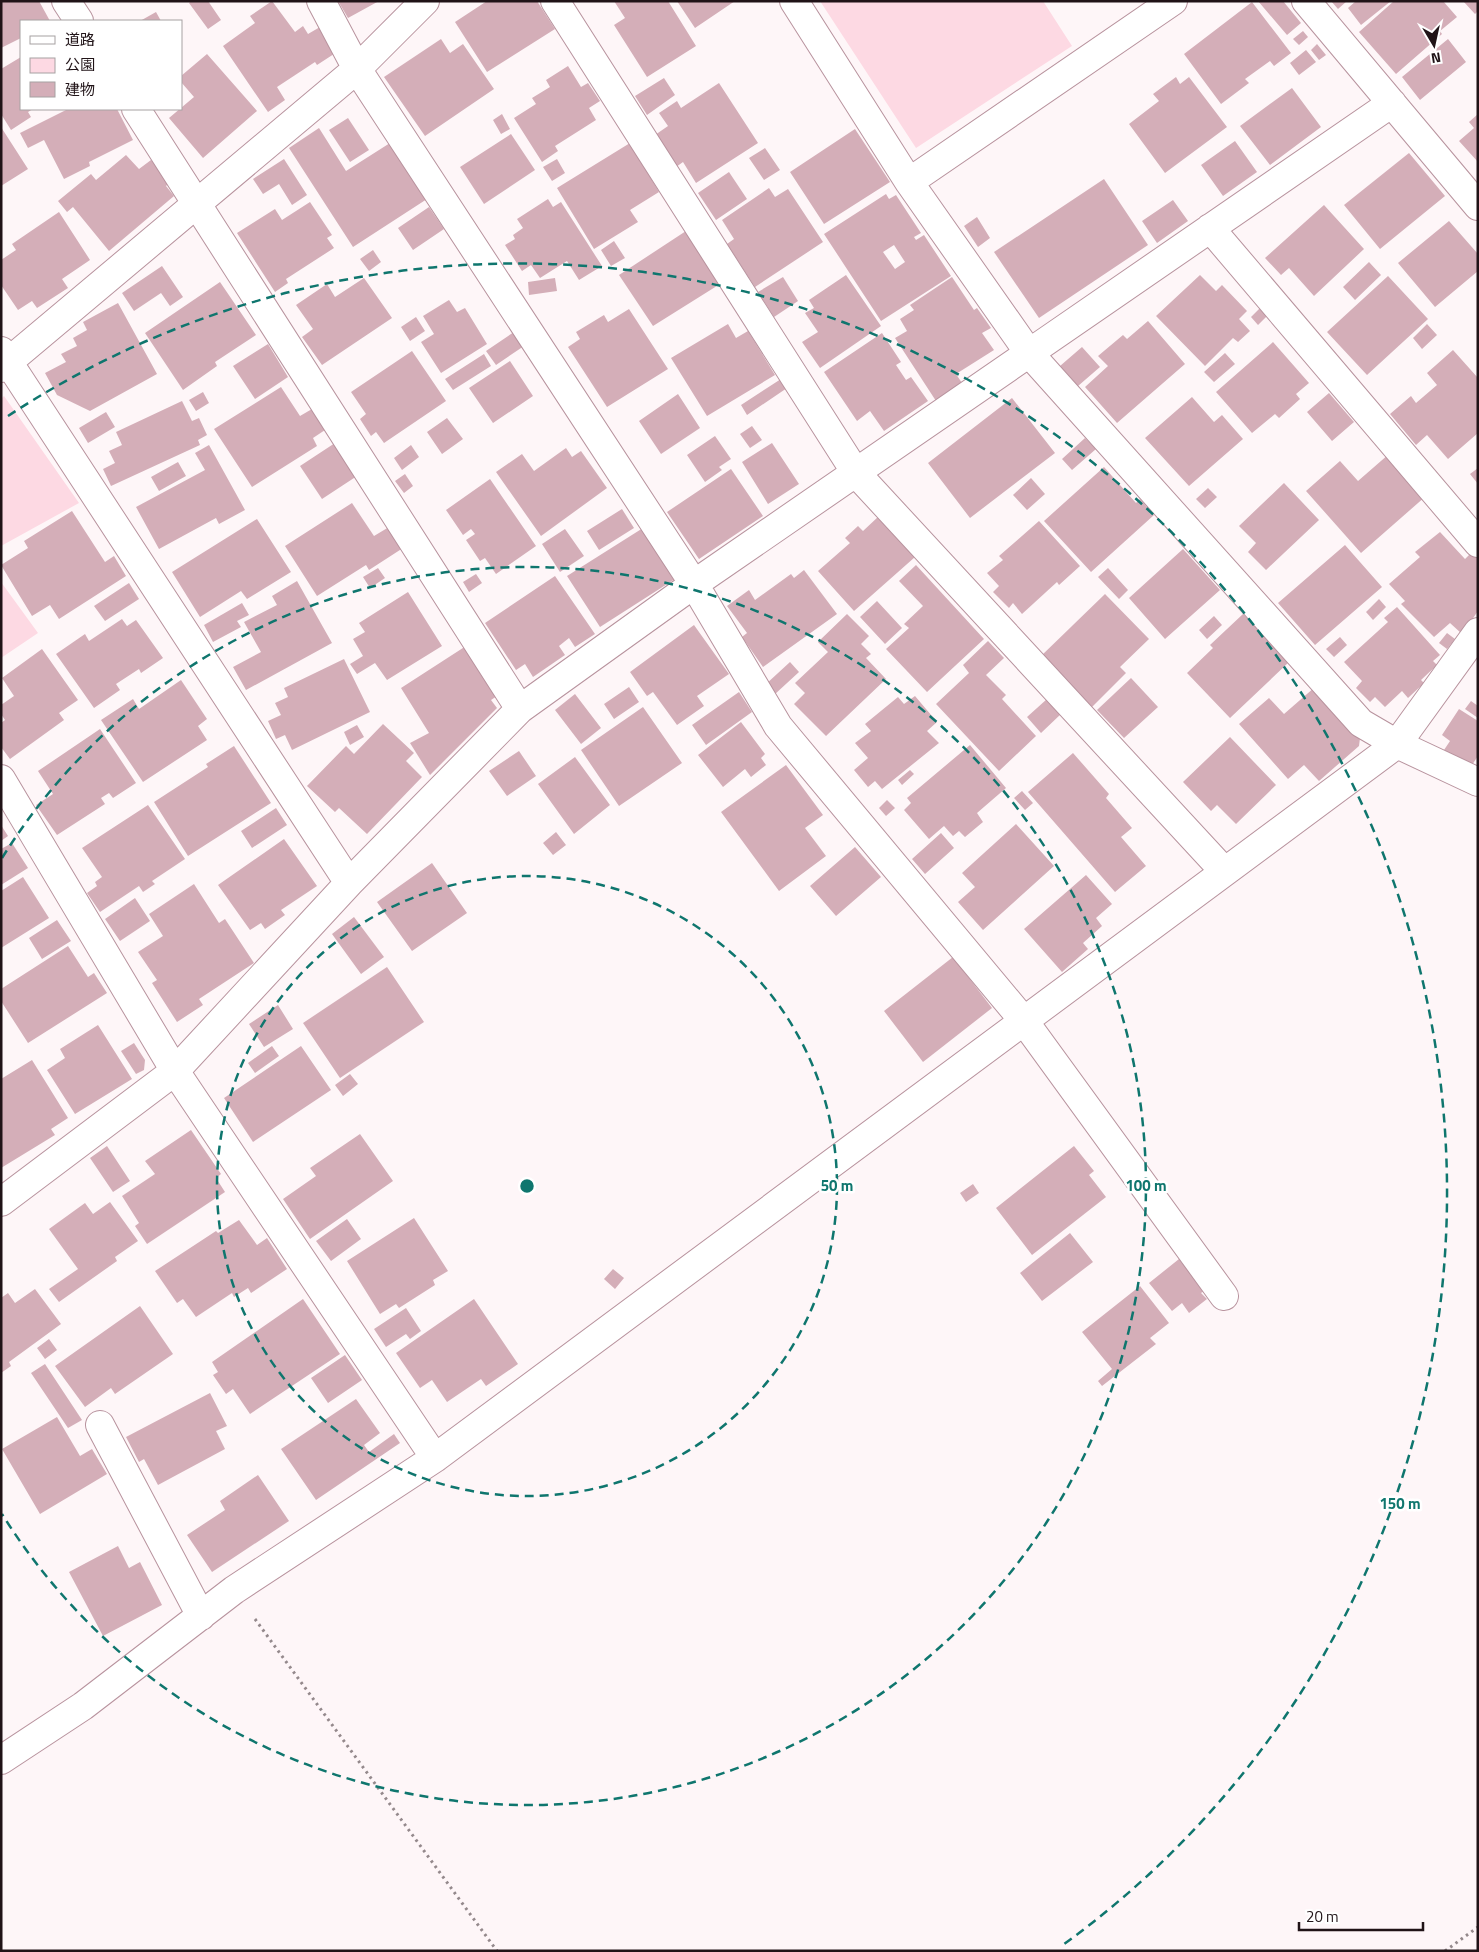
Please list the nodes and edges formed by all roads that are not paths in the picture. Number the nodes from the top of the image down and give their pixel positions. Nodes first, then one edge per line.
1 (66, 1) edge
2 (321, 1) edge
3 (425, 1) edge
4 (556, 1) edge
5 (794, 1) edge
6 (1173, 1) edge
7 (1306, 1) edge
8 (78, 20) edge
9 (357, 68) junction
10 (1392, 103) junction
11 (137, 110) edge
12 (909, 182) junction
13 (197, 203) junction
14 (1478, 206) edge
15 (1210, 228) junction
16 (1029, 353) junction
17 (4, 360) edge
18 (856, 472) junction
19 (1478, 543) edge
20 (694, 584) junction
21 (1478, 632) edge
22 (520, 709) junction
23 (1397, 744) junction
24 (1, 779) edge
25 (1478, 782) edge
26 (1224, 872) junction
27 (349, 883) junction
28 (1024, 1021) junction
29 (175, 1071) junction
30 (1, 1202) edge
31 (1224, 1296) dead end
32 (100, 1425) dead end
33 (435, 1458) junction
34 (201, 1616) junction
35 (1, 1760) edge

1 - 8 street
2 - 9 street
3 - 9 street
4 - 18 street
5 - 12 street
6 - 12 street
7 - 10 street
9 - 13 street
9 - 20 street
10 - 14 street
10 - 15 street
11 - 13 street
12 - 16 street
13 - 17 street
13 - 22 street
15 - 16 street
15 - 19 street
16 - 18 street
16 - 23 street
17 - 27 street
18 - 20 street
18 - 26 street
20 - 22 street
20 - 28 street
21 - 23 street
22 - 27 street
23 - 25 street
23 - 26 street
24 - 29 street
26 - 28 street
27 - 29 street
28 - 31 street
28 - 33 street
29 - 30 street
29 - 33 street
32 - 34 street
33 - 34 street
34 - 35 street

